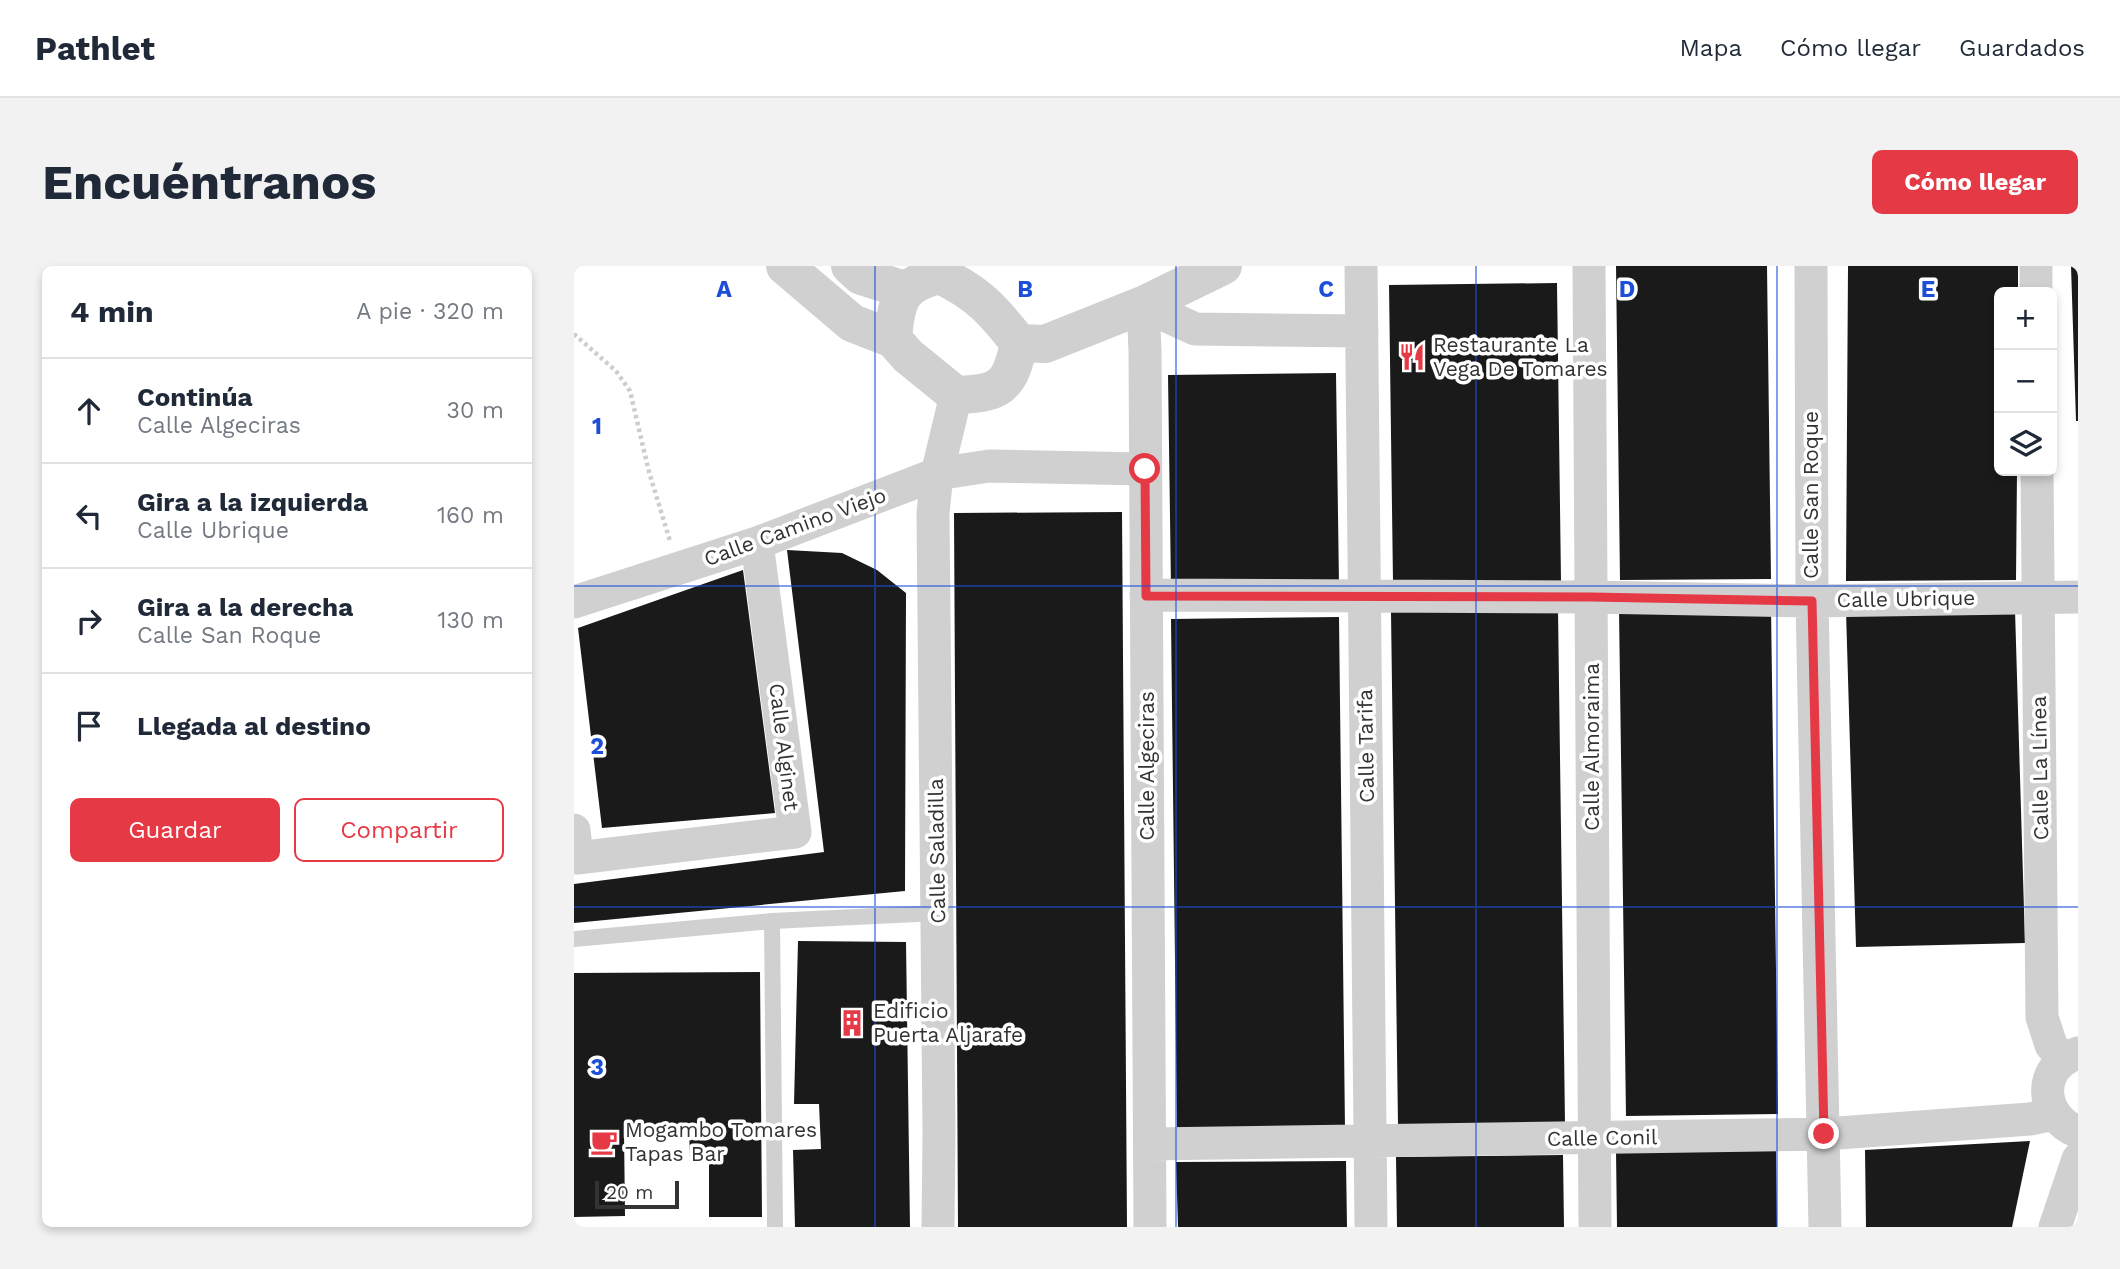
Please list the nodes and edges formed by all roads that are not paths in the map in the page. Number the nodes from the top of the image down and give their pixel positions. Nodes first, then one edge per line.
1 (785, 266) edge
2 (849, 266) edge
3 (1223, 266) edge
4 (1590, 266) edge
5 (1811, 266) edge
6 (2036, 266) edge
7 (1367, 269) edge
8 (939, 270) edge
9 (2036, 287) edge
10 (905, 290) junction
11 (1143, 305) junction
12 (1362, 331) junction
13 (893, 339) junction
14 (1019, 343) junction
15 (956, 395) junction
16 (1145, 469) junction
17 (937, 474) junction
18 (2038, 476) edge
19 (757, 543) junction
20 (1146, 596) junction
21 (1364, 596) junction
22 (1591, 597) junction
23 (2038, 597) junction
24 (2078, 597) edge
25 (1812, 601) junction
26 (574, 602) edge
27 (574, 830) edge
28 (938, 913) junction
29 (772, 921) junction
30 (574, 939) edge
31 (2070, 1057) edge
32 (2066, 1123) edge
33 (1824, 1134) junction
34 (1594, 1138) junction
35 (1370, 1141) junction
36 (1150, 1144) junction
37 (2078, 1159) edge
38 (775, 1227) edge
39 (938, 1227) edge
40 (1150, 1227) edge
41 (1371, 1227) edge
42 (1595, 1227) edge
43 (1825, 1227) edge
44 (2055, 1227) edge

1 - 13 street
2 - 10 street
3 - 11 street
4 - 22 street, Calle Almoraima
5 - 25 street, Calle San Roque
6 - 9 street
7 - 12 street, Calle Tarifa
8 - 10 street
8 - 14 street
10 - 13 street
11 - 12 street
11 - 14 street
11 - 16 street, Calle Algeciras
12 - 21 street, Calle Tarifa
13 - 15 street
14 - 15 street
15 - 17 street
16 - 17 street, Calle Camino Viejo
16 - 20 street, Calle Algeciras
17 - 19 street, Calle Camino Viejo
17 - 28 street, Calle Saladilla
18 - 23 street, Calle La Línea
19 - 26 street, Calle Camino Viejo
19 - 27 street, Calle Alginet
20 - 21 street, Calle Ubrique
20 - 36 street, Calle Algeciras
21 - 22 street, Calle Ubrique
21 - 35 street, Calle Tarifa
22 - 25 street, Calle Ubrique
22 - 34 street, Calle Almoraima
23 - 24 street, Calle Ubrique
23 - 25 street, Calle Ubrique
23 - 31 street, Calle La Línea
25 - 33 street, Calle San Roque
28 - 29 lane
28 - 39 street, Calle Saladilla
29 - 30 lane
29 - 38 lane
31 - 32 street
32 - 33 street, Calle Conil
33 - 34 street, Calle Conil
33 - 43 street, Calle San Roque
34 - 35 street, Calle Conil
34 - 42 street, Calle Almoraima
35 - 36 street, Calle Conil
35 - 41 street, Calle Tarifa
36 - 40 street, Calle Algeciras
37 - 44 street

